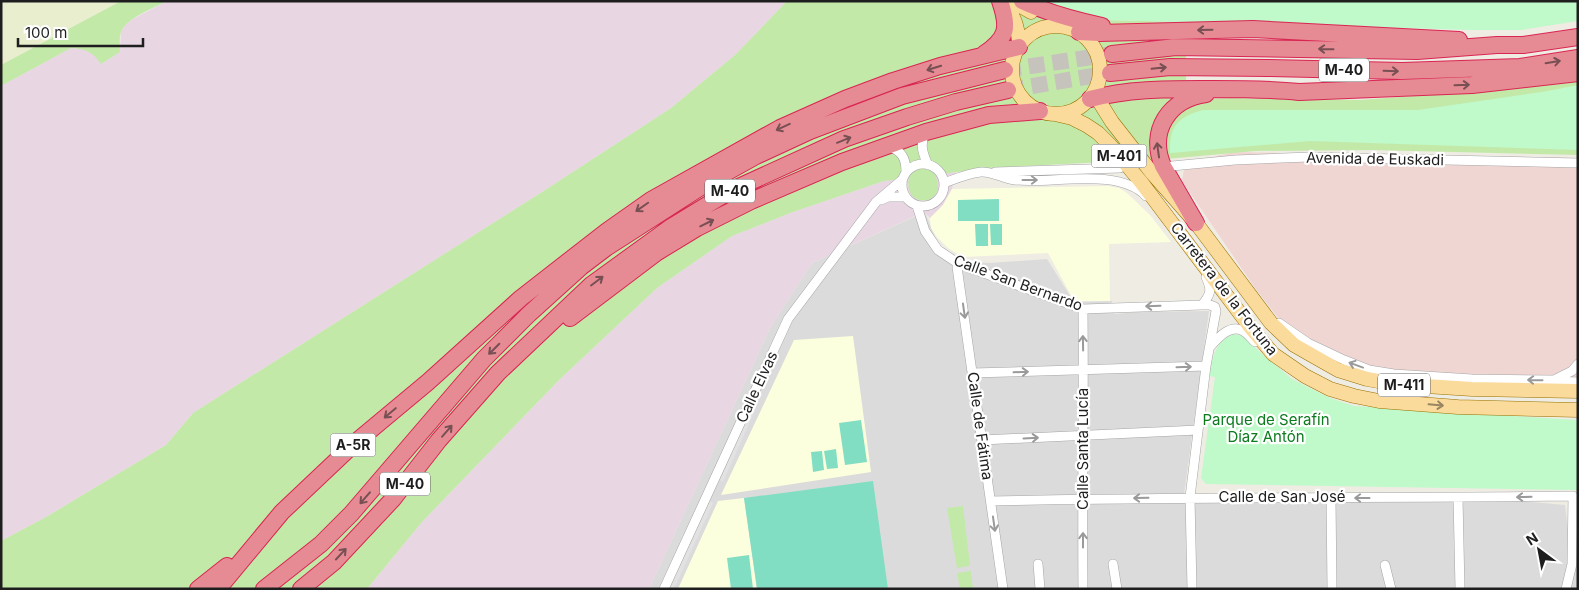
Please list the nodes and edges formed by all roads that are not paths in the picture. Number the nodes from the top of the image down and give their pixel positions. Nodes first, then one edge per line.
1 (1001, 1) edge
2 (1012, 1) edge
3 (1022, 1) edge
4 (1061, 26) junction
5 (1079, 32) junction
6 (1134, 32) junction
7 (1578, 37) edge
8 (1497, 45) junction
9 (1019, 47) junction
10 (1112, 54) tunnel mouth
11 (982, 56) junction
12 (1578, 58) edge
13 (1005, 70) tunnel mouth
14 (1578, 72) edge
15 (1110, 73) tunnel mouth
16 (1008, 90) tunnel mouth
17 (1273, 90) junction
18 (1093, 96) junction
19 (1047, 112) junction
20 (926, 132) junction
21 (885, 146) junction
22 (928, 165) junction
23 (1575, 165) edge
24 (1172, 166) dead end
25 (1120, 168) dead end
26 (982, 172) junction
27 (904, 176) junction
28 (944, 182) junction
29 (905, 197) junction
30 (876, 202) junction
31 (917, 206) junction
32 (1168, 218) junction
33 (1196, 224) junction
34 (1194, 252) junction
35 (959, 264) junction
36 (581, 267) junction
37 (1206, 305) junction
38 (1256, 305) junction
39 (1083, 309) junction
40 (1209, 348) junction
41 (1273, 354) junction
42 (1578, 364) edge
43 (1206, 366) junction
44 (1084, 370) junction
45 (973, 373) junction
46 (498, 374) junction
47 (1554, 380) junction
48 (428, 382) junction
49 (1578, 382) edge
50 (1578, 391) edge
51 (1578, 410) edge
52 (1198, 430) junction
53 (1082, 435) junction
54 (982, 440) junction
55 (1190, 497) junction
56 (1331, 498) junction
57 (1458, 498) junction
58 (1083, 499) junction
59 (991, 501) junction
60 (282, 512) junction
61 (1575, 534) edge
62 (1575, 563) edge
63 (1038, 564) dead end
64 (1114, 564) dead end
65 (1385, 564) dead end
66 (221, 585) edge
67 (303, 588) edge
68 (198, 589) edge
69 (264, 589) edge
70 (664, 589) edge
71 (1003, 589) edge
72 (1040, 589) edge
73 (1083, 589) edge
74 (1117, 589) edge
75 (1192, 589) edge
76 (1332, 589) edge
77 (1391, 589) edge
78 (1460, 589) edge
79 (1566, 589) edge

1 - 9 main road
1 - 11 highway
2 - 4 main road
3 - 6 highway
4 - 5 main road
4 - 9 main road
5 - 6 highway
5 - 18 main road
8 -> 6 highway
7 - 8 highway, M-40
8 -> 10 highway, M-40
9 - 11 highway
9 - 19 main road
11 -> 48 highway
15 -> 12 highway, M-40
13 - 36 highway, M-40
17 -> 14 highway
46 -> 16 highway, M-40
17 - 18 highway
33 -> 17 highway
18 - 19 main road
18 - 33 main road, Carretera de la Fortuna
19 - 20 highway
19 - 32 main road, Carretera de la Fortuna / M-401
20 - 21 highway
20 - 22 street
21 - 27 street
46 -> 21 highway
22 - 27 street
22 - 28 street
23 - 24 street, Avenida de Euskadi
25 - 26 street
26 - 28 street
26 -> 32 street
27 - 29 street
27 - 30 street, Calle Elvas
28 - 31 street
29 - 30 street
29 - 31 street
30 - 70 street, Calle Elvas
31 - 35 street, Calle San Bernardo
32 - 34 main road, Carretera de la Fortuna / M-401
33 - 38 main road, Carretera de la Fortuna / M-411
34 - 37 street
34 - 41 main road, Carretera de la Fortuna / M-401
35 - 39 street, Calle San Bernardo
35 -> 45 street, Calle de Fátima
36 - 48 highway, A-5R
36 -> 69 highway, M-40
37 -> 39 street, Calle San Bernardo
37 - 40 street
47 -> 38 street
38 - 50 main road, Carretera de la Fortuna / M-411
44 -> 39 street, Calle Santa Lucía
40 - 41 street
40 - 43 street
41 -> 51 main road, Carretera de la Fortuna / M-401
42 - 47 street
44 -> 43 street
43 - 52 street
45 -> 44 street
44 - 53 street, Calle Santa Lucía
45 - 54 street, Calle de Fátima
67 -> 46 highway, M-40
47 - 49 street
48 -> 60 highway, A-5R
52 - 53 street
52 - 55 street
54 -> 53 street
53 - 58 street, Calle Santa Lucía
54 - 59 street, Calle de Fátima
55 - 56 street, Calle de San José
55 -> 58 street, Calle de San José
55 - 75 street
57 -> 56 street, Calle de San José
56 - 76 street
61 -> 57 street, Calle de San José
57 - 78 street
58 - 59 street, Calle de San José
73 -> 58 street, Calle Santa Lucía
59 -> 71 street, Calle de Fátima
60 - 66 highway, A-5R
60 - 68 highway
61 - 62 street
62 - 79 street
63 - 72 street
64 - 74 street
65 - 77 street

